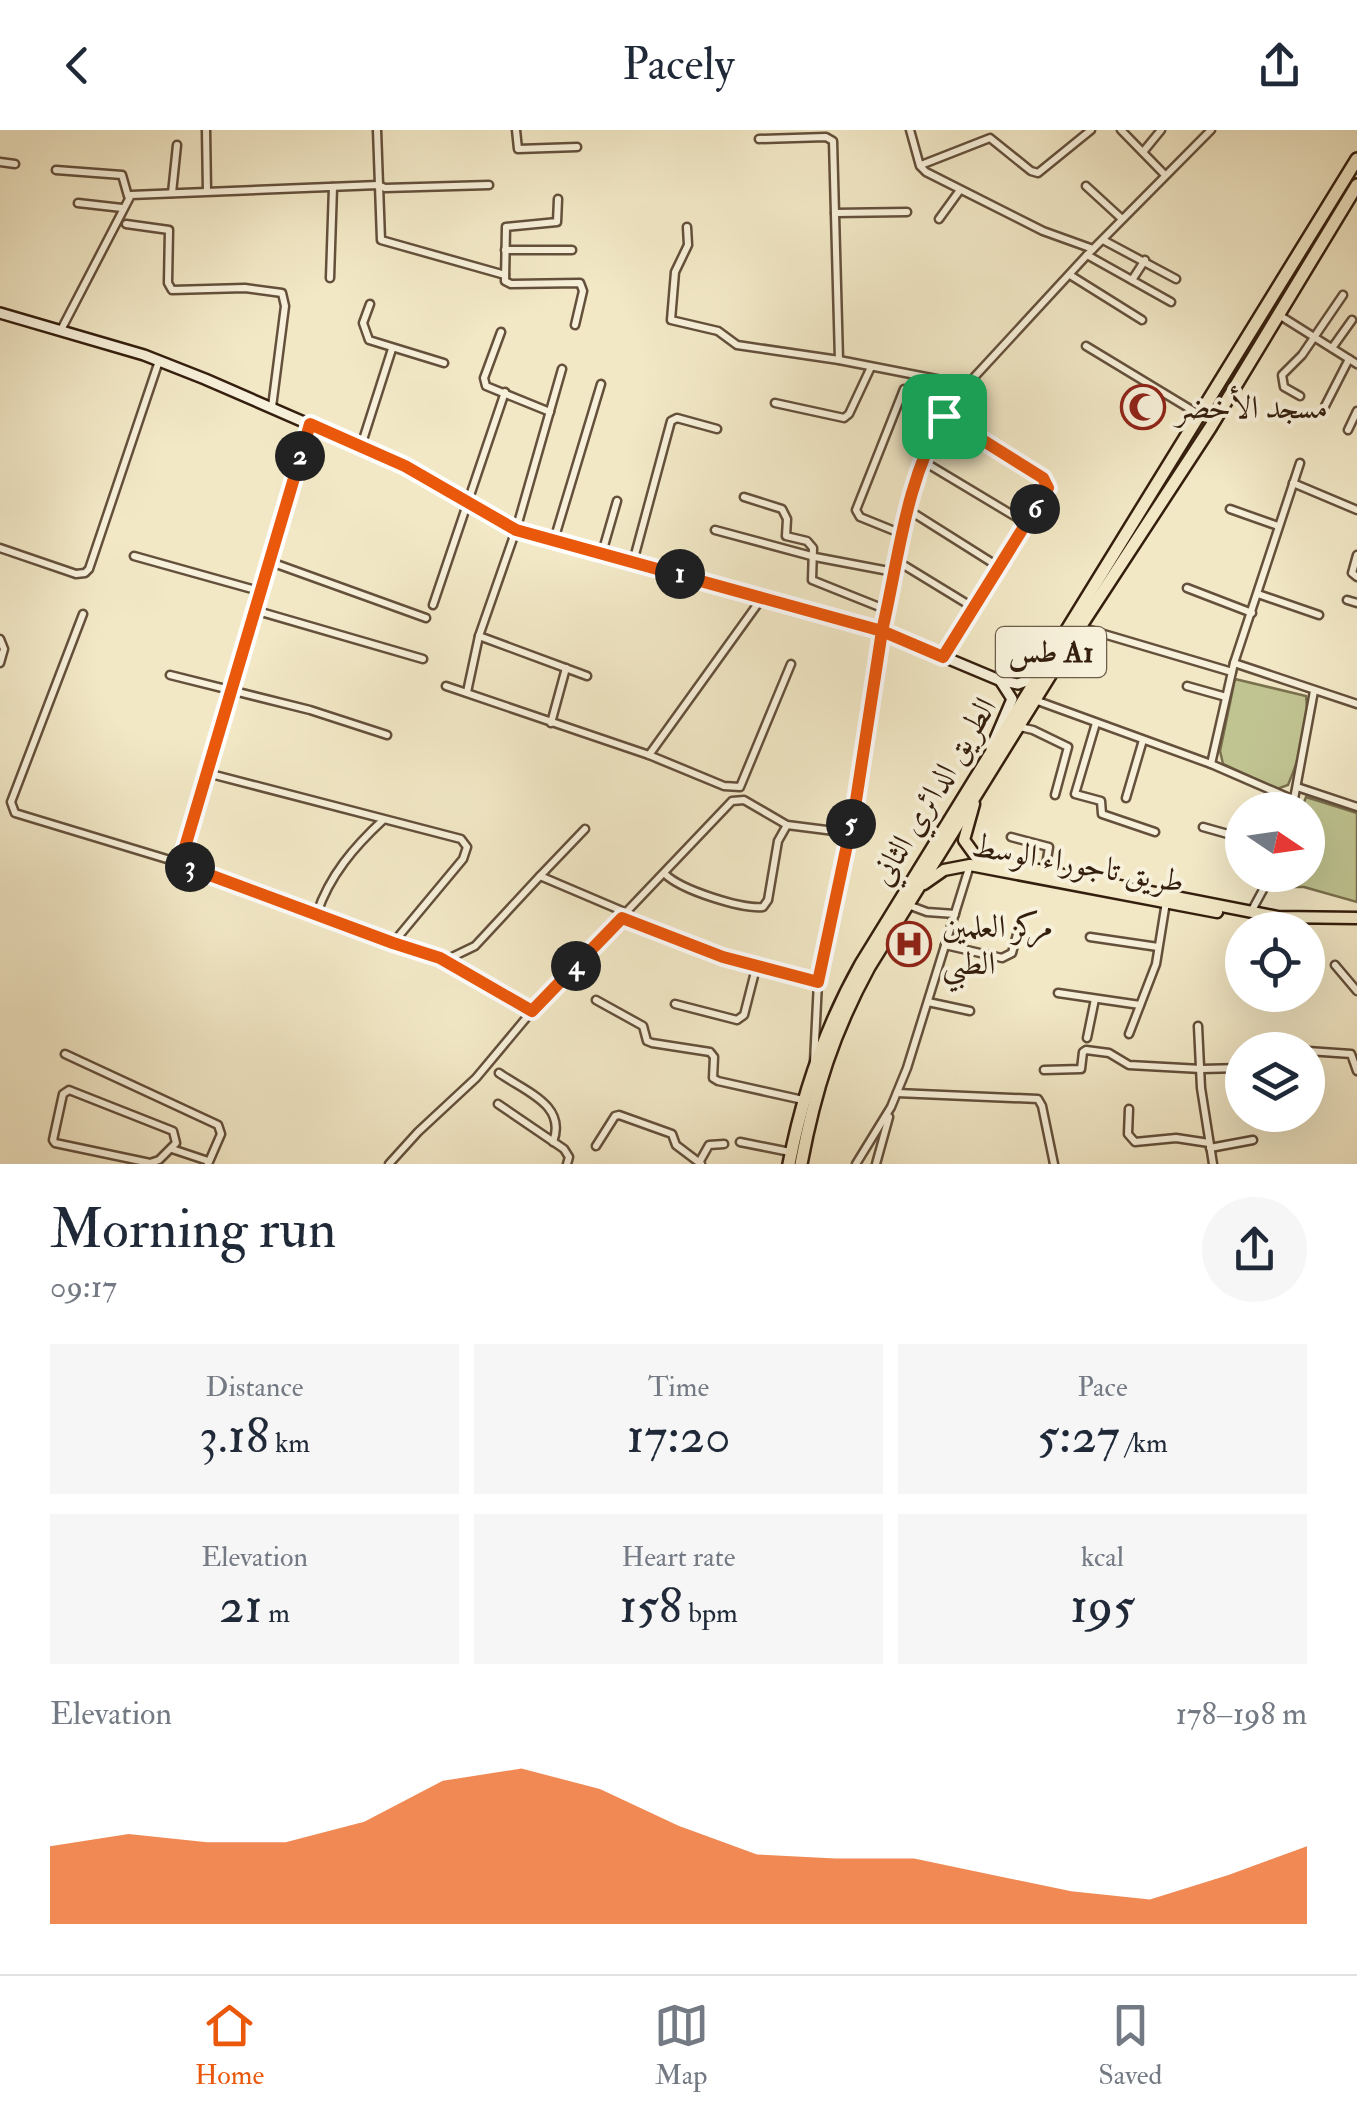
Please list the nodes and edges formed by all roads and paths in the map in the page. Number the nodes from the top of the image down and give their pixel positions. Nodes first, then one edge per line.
1 (206, 130) edge
2 (378, 130) edge
3 (516, 130) edge
4 (910, 130) edge
5 (1092, 130) edge
6 (1122, 130) edge
7 (1161, 130) edge
8 (1211, 130) edge
9 (759, 139) dead end
10 (177, 144) dead end
11 (577, 146) dead end
12 (1143, 152) junction
13 (1357, 159) edge
14 (0, 162) edge
15 (15, 164) dead end
16 (920, 166) junction
17 (56, 170) dead end
18 (1165, 175) junction
19 (378, 185) junction
20 (489, 185) dead end
21 (1086, 186) dead end
22 (1357, 186) edge
23 (333, 187) junction
24 (960, 190) junction
25 (207, 192) junction
26 (172, 193) junction
27 (128, 197) junction
28 (558, 199) dead end
29 (78, 203) dead end
30 (122, 208) junction
31 (835, 212) junction
32 (907, 212) dead end
33 (939, 219) dead end
34 (1122, 220) junction
35 (126, 224) dead end
36 (687, 227) dead end
37 (1102, 240) junction
38 (504, 250) junction
39 (572, 250) dead end
40 (1090, 252) junction
41 (1144, 260) junction
42 (505, 274) junction
43 (1070, 275) junction
44 (330, 278) dead end
45 (1176, 279) dead end
46 (1132, 280) junction
47 (1343, 295) dead end
48 (1171, 302) dead end
49 (370, 304) dead end
50 (0, 313) edge
51 (1279, 315) junction
52 (1142, 320) dead end
53 (1352, 320) dead end
54 (575, 325) dead end
55 (60, 330) junction
56 (501, 332) dead end
57 (1314, 338) junction
58 (1086, 346) dead end
59 (1332, 348) junction
60 (392, 349) junction
61 (1348, 359) junction
62 (839, 360) junction
63 (159, 361) junction
64 (444, 363) dead end
65 (1357, 364) edge
66 (871, 367) junction
67 (562, 369) dead end
68 (602, 384) dead end
69 (967, 385) junction
70 (904, 389) dead end
71 (504, 392) junction
72 (1300, 396) dead end
73 (775, 403) dead end
74 (1325, 406) dead end
75 (272, 408) junction
76 (1357, 410) edge
77 (550, 412) junction
78 (1200, 415) junction
79 (944, 416) junction
80 (310, 424) junction
81 (717, 429) dead end
82 (1348, 430) dead end
83 (361, 446) junction
84 (1176, 455) junction
85 (920, 460) junction
86 (1300, 463) dead end
87 (1186, 465) junction
88 (1293, 483) junction
89 (1162, 488) junction
90 (744, 498) dead end
91 (617, 502) dead end
92 (470, 503) junction
93 (908, 509) junction
94 (1230, 509) dead end
95 (1357, 510) edge
96 (1026, 523) junction
97 (1278, 526) junction
98 (516, 530) junction
99 (715, 530) dead end
100 (902, 534) junction
101 (554, 540) junction
102 (0, 548) edge
103 (602, 554) junction
104 (1357, 555) edge
105 (134, 556) dead end
106 (814, 557) junction
107 (896, 561) junction
108 (268, 562) junction
109 (632, 562) junction
110 (999, 568) junction
111 (894, 572) junction
112 (1357, 577) edge
113 (1186, 588) dead end
114 (259, 591) junction
115 (1258, 594) junction
116 (762, 597) junction
117 (1347, 600) dead end
118 (1357, 603) edge
119 (433, 605) dead end
120 (974, 608) junction
121 (254, 610) junction
122 (887, 610) junction
123 (1252, 613) junction
124 (83, 614) dead end
125 (1319, 614) dead end
126 (426, 618) dead end
127 (1080, 627) junction
128 (882, 631) junction
129 (479, 636) junction
130 (0, 639) edge
131 (943, 657) junction
132 (424, 659) dead end
133 (0, 663) edge
134 (791, 664) dead end
135 (1233, 667) junction
136 (566, 668) junction
137 (170, 674) dead end
138 (587, 676) dead end
139 (1034, 678) junction
140 (999, 680) junction
141 (446, 686) dead end
142 (1187, 686) dead end
143 (231, 688) junction
144 (1314, 691) junction
145 (466, 692) junction
146 (1226, 697) junction
147 (1036, 700) junction
148 (1357, 704) edge
149 (550, 723) junction
150 (1096, 723) junction
151 (1020, 728) junction
152 (387, 735) dead end
153 (1143, 740) junction
154 (990, 751) junction
155 (649, 755) junction
156 (1210, 764) junction
157 (207, 773) junction
158 (1296, 788) junction
159 (980, 789) junction
160 (1275, 792) edge
161 (1295, 792) edge
162 (1055, 795) dead end
163 (1126, 798) dead end
164 (1357, 806) edge
165 (384, 819) junction
166 (787, 826) junction
167 (1203, 827) dead end
168 (584, 829) dead end
169 (850, 832) junction
170 (1156, 832) dead end
171 (1225, 833) edge
172 (1011, 837) dead end
173 (180, 864) junction
174 (970, 865) junction
175 (1045, 871) junction
176 (666, 874) junction
177 (540, 876) junction
178 (917, 890) junction
179 (1261, 892) edge
180 (1166, 902) junction
181 (908, 905) junction
182 (1223, 910) junction
183 (1250, 912) joint
184 (316, 913) junction
185 (955, 914) junction
186 (625, 915) junction
187 (1325, 920) edge
188 (1357, 921) edge
189 (1020, 923) dead end
190 (1090, 937) dead end
191 (393, 943) junction
192 (946, 945) junction
193 (1158, 948) junction
194 (446, 960) junction
195 (1335, 964) dead end
196 (756, 968) junction
197 (818, 982) junction
198 (1357, 991) edge
199 (1058, 993) dead end
200 (1095, 999) junction
201 (596, 1000) dead end
202 (928, 1002) junction
203 (675, 1004) dead end
204 (1140, 1005) junction
205 (970, 1010) dead end
206 (532, 1011) junction
207 (1198, 1026) dead end
208 (1129, 1034) dead end
209 (1088, 1038) dead end
210 (1325, 1052) edge
211 (65, 1054) dead end
212 (814, 1064) junction
213 (1225, 1069) edge
214 (1044, 1070) dead end
215 (1201, 1070) junction
216 (1357, 1072) edge
217 (499, 1073) dead end
218 (897, 1093) junction
219 (802, 1100) junction
220 (498, 1104) dead end
221 (891, 1107) junction
222 (1129, 1109) dead end
223 (1253, 1140) dead end
224 (553, 1142) junction
225 (740, 1142) dead end
226 (724, 1144) dead end
227 (1210, 1145) junction
228 (596, 1146) dead end
229 (172, 1149) junction
230 (790, 1158) edge
231 (208, 1163) edge
232 (701, 1163) edge
233 (390, 1164) edge
234 (568, 1164) edge
235 (801, 1164) edge
236 (856, 1164) edge
237 (876, 1164) edge
238 (1054, 1164) edge
239 (1213, 1164) edge

1 - 25 street
2 - 19 street
3 - 11 street
4 - 16 street
5 - 16 street
6 - 12 street
7 - 12 street
8 - 18 street
9 - 31 street
10 - 26 street
12 - 18 street
13 - 78 highway, الطريق الدائري الثاني / طس A1
14 - 15 street
16 - 24 street
17 - 27 street
18 - 34 street
19 - 20 street
19 - 23 street
19 - 42 street
21 - 34 street
22 - 51 highway, الطريق الدائري الثاني / طس A1
23 - 25 street
23 - 44 street
24 - 33 street
24 - 40 street
25 - 26 street
26 - 27 street
27 - 30 street
28 - 38 street
29 - 30 street
30 - 55 street
31 - 32 street
31 - 62 street
34 - 37 street
35 - 75 street
36 - 62 street
37 - 40 street
37 - 41 street
38 - 39 street
38 - 42 street
40 - 43 street
40 - 46 street
41 - 45 street
41 - 46 street
42 - 54 street
43 - 52 street
43 - 69 street
46 - 48 street
47 - 57 street
49 - 60 street
50 - 55 main road
51 - 57 street
51 - 87 highway, الطريق الدائري الثاني / طس A1
53 - 59 street
55 - 63 main road
56 - 71 street
57 - 59 street
57 - 72 street
58 - 78 street
59 - 61 street
60 - 64 street
60 - 83 street
61 - 65 street
61 - 74 street
62 - 66 street
63 - 75 main road
63 - 102 street
66 - 69 street
66 - 73 street
67 - 77 street
68 - 101 street
69 - 79 street
70 - 100 street
71 - 77 street
71 - 92 street
75 - 80 main road
76 - 82 street
77 - 98 street
78 - 84 highway, الطريق الدائري الثاني / طس A1
79 - 85 street
79 - 96 street
80 - 83 main road
80 - 108 street
81 - 109 street
83 - 92 main road
84 - 87 highway
84 - 89 highway, الطريق الدائري الثاني / طس A1
85 - 93 street
85 - 96 street
86 - 88 street
87 - 89 highway, الطريق الدائري الثاني / طس A1
88 - 95 street
88 - 97 street
89 - 127 highway, الطريق الدائري الثاني / طس A1
89 - 139 highway, الطريق الدائري الثاني / طس A1
90 - 106 street
91 - 103 street
92 - 98 main road
92 - 119 street
93 - 100 street
93 - 110 street
94 - 97 street
96 - 110 street
97 - 115 street
98 - 101 main road
98 - 129 street
99 - 106 street
100 - 107 street
101 - 103 main road
103 - 109 main road
104 - 112 street
105 - 114 street
106 - 111 street
106 - 122 street
107 - 111 street
107 - 120 street
108 - 114 street
108 - 126 street
109 - 116 main road
110 - 120 street
111 - 122 street
113 - 123 street
114 - 121 street
115 - 123 street
115 - 125 street
116 - 128 main road
116 - 155 street
117 - 118 street
120 - 131 street
121 - 132 street
121 - 143 street
122 - 128 street
123 - 135 street
124 - 173 street
127 - 135 street
127 - 147 highway, الطريق الدائري الثاني / طس A1
128 - 131 main road
128 - 169 street
129 - 136 street
129 - 145 street
130 - 133 street
131 - 140 main road
134 - 155 street
135 - 144 street
135 - 146 street
136 - 138 street
136 - 149 street
137 - 143 street
139 - 140 main road
139 - 154 highway, الطريق الدائري الثاني / طس A1
140 - 154 main road
141 - 145 street
142 - 146 street
143 - 152 street
143 - 157 street
144 - 148 street
144 - 158 street
145 - 149 street
146 - 156 street
147 - 150 street
147 - 151 highway, الطريق الدائري الثاني / طس A1
149 - 155 street
150 - 153 street
150 - 170 street
151 - 159 highway, الطريق الدائري الثاني / طس A1
151 - 162 street
153 - 156 street
153 - 163 street
154 - 212 highway, الطريق الدائري الثاني / طس A1
156 - 160 street
157 - 165 street
157 - 173 street
158 - 161 street
158 - 164 street
159 - 175 main road, طريق تاجوراء الوسط
159 - 178 highway, الطريق الدائري الثاني / طس A1
165 - 184 street
165 - 191 street
166 - 169 street
166 - 176 street
166 - 176 street
167 - 171 street
168 - 177 street
169 - 197 street
172 - 175 street
173 - 184 street
174 - 178 main road, طريق تاجوراء الوسط
174 - 180 main road, طريق تاجوراء الوسط
174 - 185 street
175 - 182 main road, طريق تاجوراء الوسط
176 - 186 street
177 - 186 street
177 - 194 street
178 - 181 highway, الطريق الدائري الثاني / طس A1
179 - 183 street
180 - 182 main road, طريق تاجوراء الوسط
180 - 193 street
181 - 185 street
181 - 235 highway, الطريق الدائري الثاني / طس A1
182 - 183 main road, طريق تاجوراء الوسط
182 - 188 main road, طريق تاجوراء الوسط
184 - 191 street
185 - 192 street
186 - 196 street
186 - 206 street
187 - 188 main road, طريق تاجوراء الوسط
189 - 192 street
190 - 193 street
191 - 194 street
192 - 202 street
193 - 204 street
194 - 206 street
195 - 198 street
196 - 197 street
196 - 203 street
197 - 212 street
199 - 200 street
200 - 204 street
200 - 209 street
201 - 219 street
202 - 205 street
202 - 218 street
204 - 208 street
206 - 233 street
207 - 215 street
210 - 216 street
211 - 231 street
212 - 219 highway, الطريق الدائري الثاني / طس A1
213 - 215 street
214 - 215 street
215 - 227 street
217 - 224 street
218 - 221 street
218 - 238 street
219 - 230 highway, الطريق الدائري الثاني / طس A1
220 - 224 street
221 - 236 street
221 - 237 street
222 - 227 street
223 - 227 street
224 - 234 street
225 - 230 street
226 - 232 street
227 - 239 street
228 - 232 street
229 - 229 street
229 - 231 street

